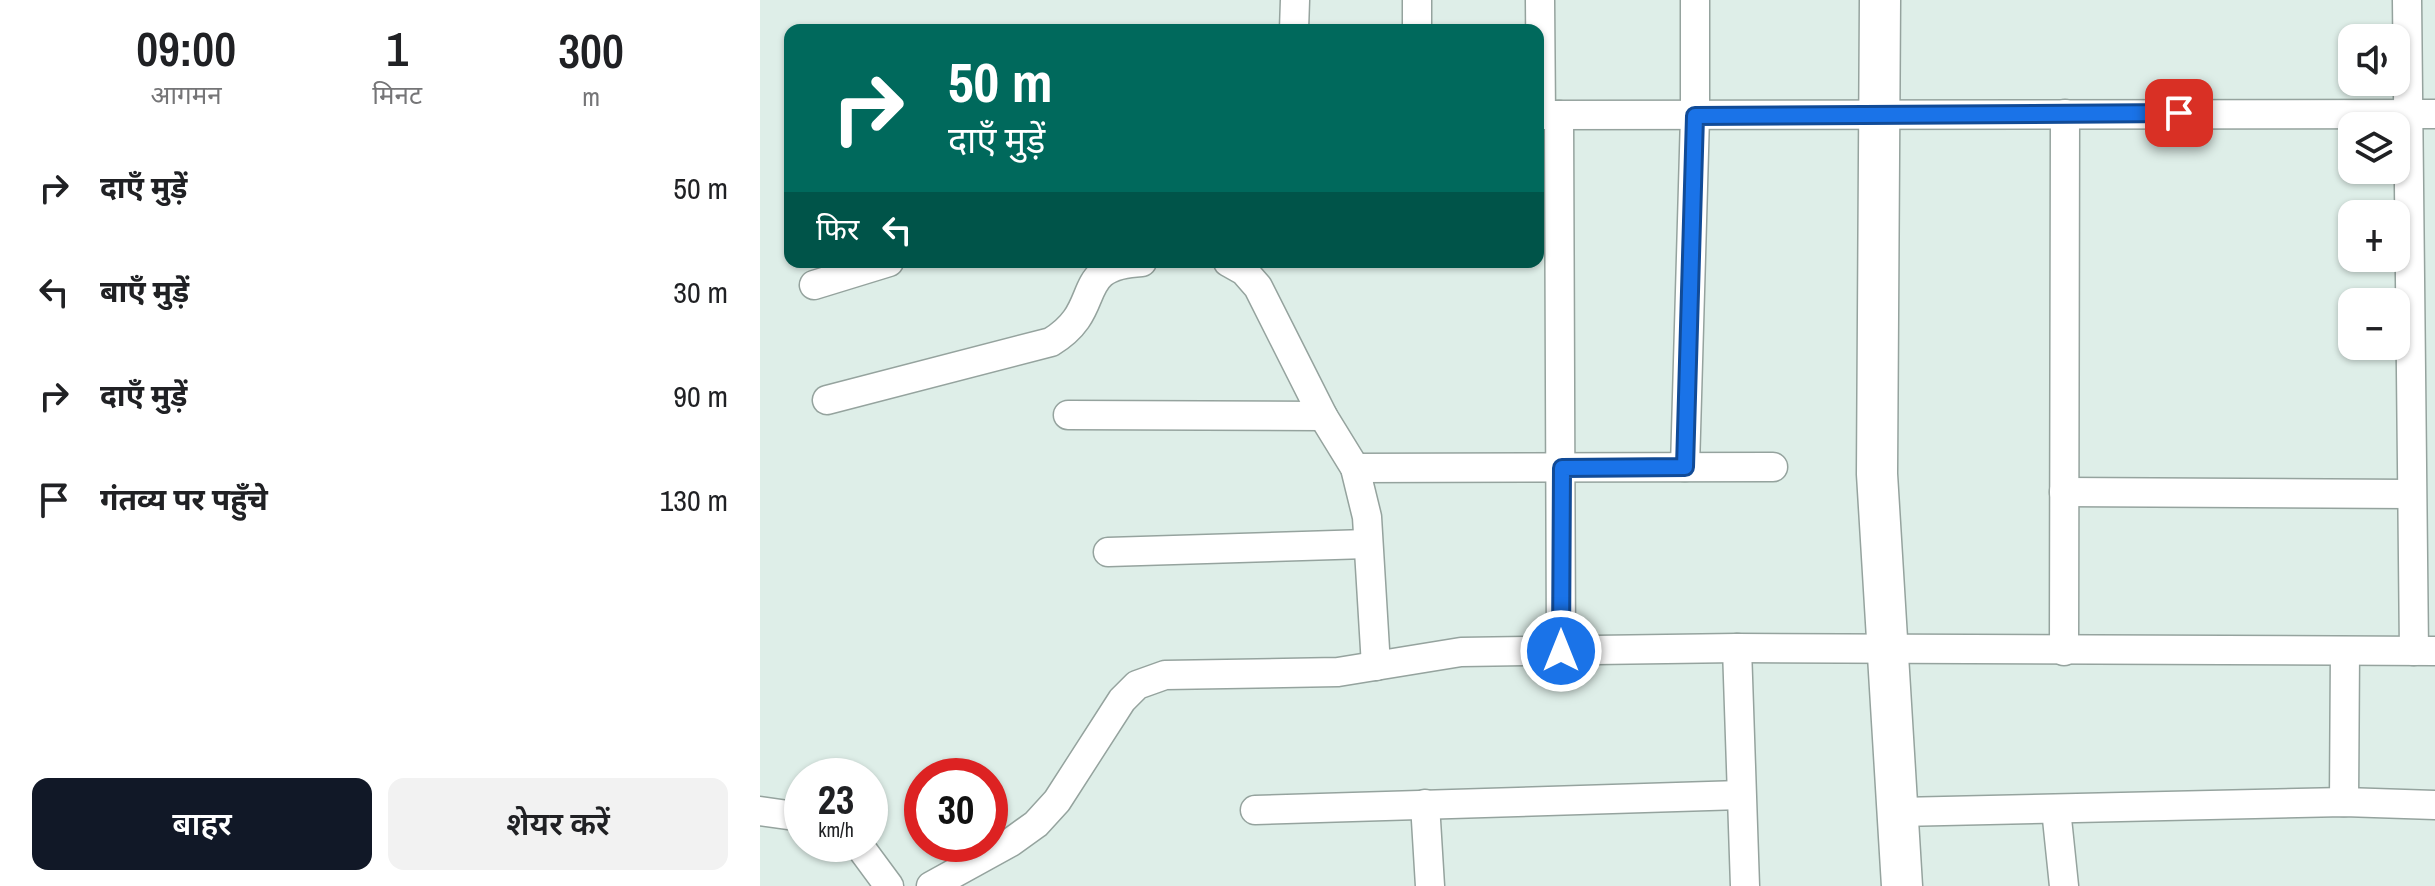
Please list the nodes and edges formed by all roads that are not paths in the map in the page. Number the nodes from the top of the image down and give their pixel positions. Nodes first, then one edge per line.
1 (1295, 0) edge
2 (1417, 0) edge
3 (1540, 0) edge
4 (1695, 0) edge
5 (1880, 0) edge
6 (2407, 0) edge
7 (1294, 24) edge
8 (1417, 24) edge
9 (1541, 24) edge
10 (1544, 77) edge
11 (2406, 112) edge
12 (2338, 113) edge
13 (2410, 113) edge
14 (2065, 114) junction
15 (2435, 114) edge
16 (1546, 115) edge
17 (1879, 115) junction
18 (1695, 116) junction
19 (2407, 184) edge
20 (869, 268) edge
21 (1105, 268) edge
22 (1239, 268) edge
23 (814, 285) dead end
24 (827, 400) dead end
25 (1068, 415) dead end
26 (1323, 416) junction
27 (1685, 467) junction
28 (1773, 467) dead end
29 (1355, 468) junction
30 (1562, 468) junction
31 (2064, 492) junction
32 (2410, 494) junction
33 (1367, 544) junction
34 (1108, 552) dead end
35 (1737, 648) junction
36 (1561, 651) junction
37 (1888, 651) junction
38 (2064, 651) junction
39 (2345, 651) junction
40 (2424, 651) edge
41 (1376, 666) junction
42 (1741, 795) junction
43 (2344, 802) junction
44 (1425, 804) junction
45 (2435, 805) edge
46 (2056, 809) junction
47 (1255, 810) dead end
48 (760, 811) edge
49 (1899, 812) junction
50 (784, 814) edge
51 (871, 862) edge
52 (889, 886) edge
53 (931, 886) edge
54 (1430, 886) edge
55 (1745, 886) edge
56 (1902, 886) edge
57 (2064, 886) edge

1 - 7 street
2 - 8 street
3 - 9 street
4 - 18 street
5 - 17 street
6 - 11 street
10 - 16 street
12 - 14 street
13 - 15 street
14 - 17 street
14 - 31 street
16 - 18 street
16 - 30 street
17 - 18 street
17 - 37 street
18 - 27 street
19 - 32 street
20 - 23 street
21 - 24 street
22 - 26 street
25 - 26 street
26 - 29 street
27 - 28 street
27 - 30 street
29 - 30 street
29 - 33 street
30 - 36 street
31 - 32 street
31 - 38 street
32 - 40 street
33 - 34 street
33 - 41 street
35 - 36 street
35 - 37 street
35 - 42 street
36 - 41 street
37 - 38 street
37 - 49 street
38 - 39 street
39 - 40 street
39 - 43 street
41 - 53 street
42 - 44 street
42 - 55 street
43 - 45 street
43 - 46 street
44 - 47 street
44 - 54 street
46 - 49 street
46 - 57 street
48 - 50 street
49 - 56 street
51 - 52 street

